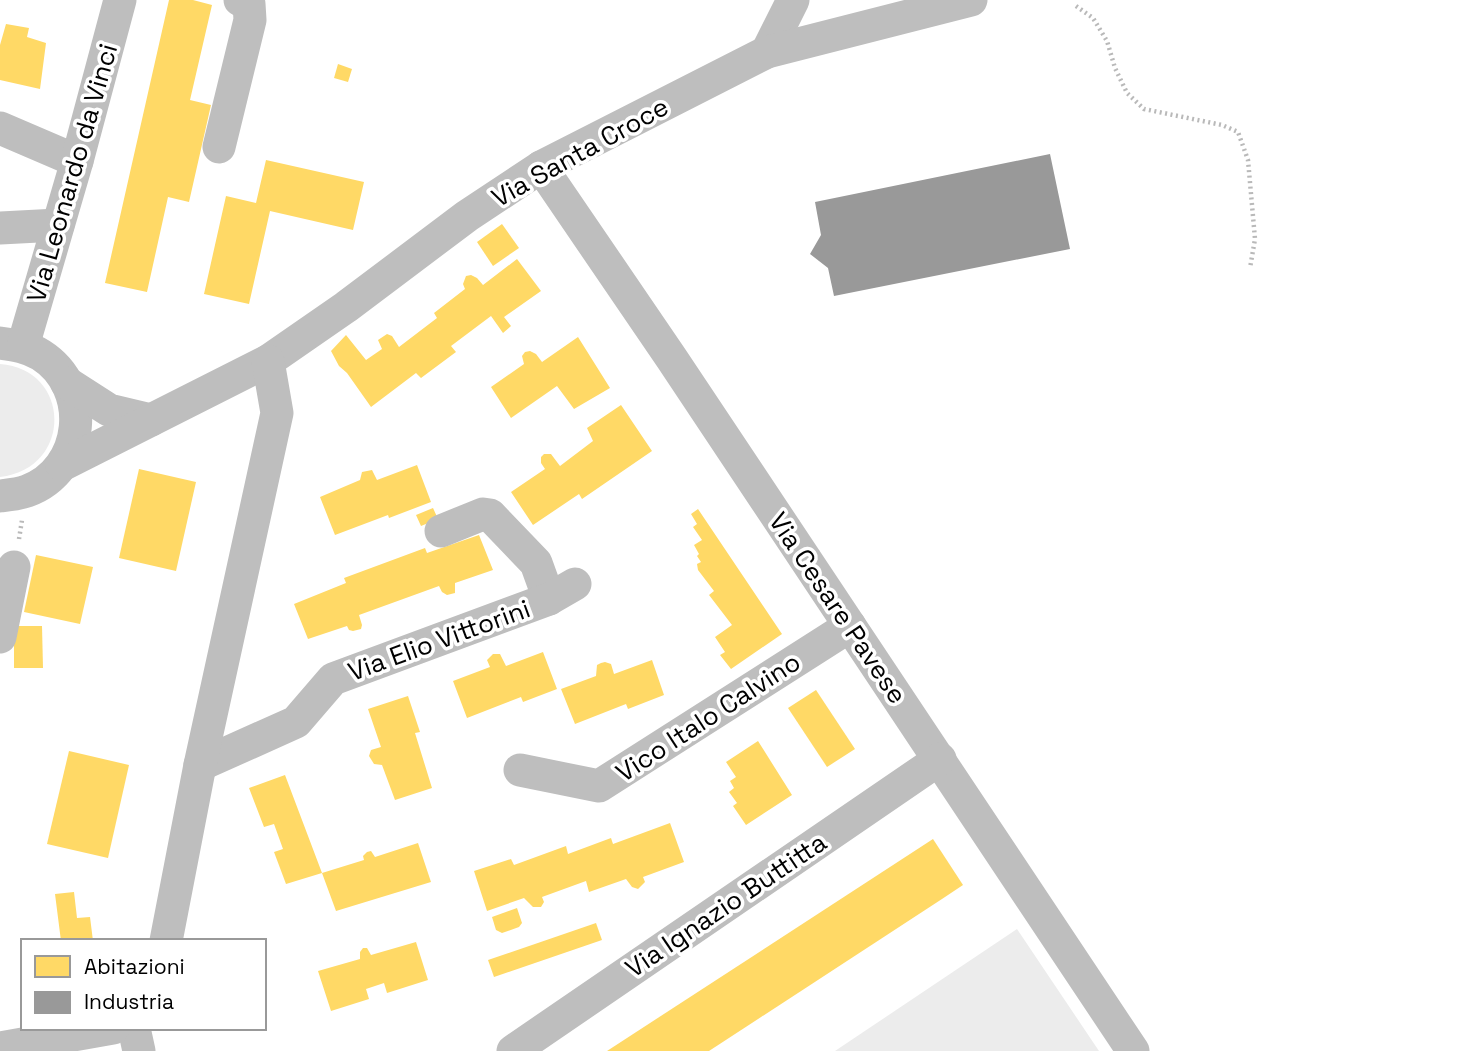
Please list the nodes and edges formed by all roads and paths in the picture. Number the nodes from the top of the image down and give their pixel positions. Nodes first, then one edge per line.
1 (120, 0) edge
2 (793, 0) edge
3 (971, 0) edge
4 (231, 3) edge
5 (1076, 6) dead end
6 (767, 52) junction
7 (0, 128) edge
8 (219, 147) dead end
9 (76, 161) junction
10 (541, 167) junction
11 (58, 225) junction
12 (0, 228) edge
13 (1250, 268) dead end
14 (12, 345) edge
15 (268, 361) junction
16 (68, 383) junction
17 (151, 421) junction
18 (62, 465) junction
19 (13, 494) edge
20 (441, 531) dead end
21 (15, 567) joint
22 (850, 626) junction
23 (0, 637) edge
24 (940, 759) junction
25 (200, 765) junction
26 (520, 769) dead end
27 (166, 939) edge
28 (102, 1030) edge
29 (134, 1030) edge
30 (0, 1048) edge
31 (139, 1051) edge
32 (513, 1051) edge
33 (1133, 1051) edge

1 - 9 street, Via Leonardo da Vinci
2 - 6 street
3 - 6 street, Via Santa Croce
4 - 8 street
5 - 13 path
6 - 10 street, Via Santa Croce
7 - 9 street
9 - 11 street, Via Leonardo da Vinci
10 - 15 street, Via Santa Croce
10 - 22 street, Via Cesare Pavese
11 - 12 street
11 - 14 street, Via Leonardo da Vinci
14 - 16 street
15 - 17 street, Via Santa Croce
15 - 25 street
16 - 17 street
16 - 18 street
17 - 18 street, Via Santa Croce
18 - 19 street, Via Santa Croce
19 - 21 path
20 - 25 street, Via Elio Vittorini
21 - 23 street
22 - 24 street, Via Cesare Pavese
22 - 26 street, Vico Italo Calvino
24 - 32 street, Via Ignazio Buttitta
24 - 33 street, Via Cesare Pavese
25 - 27 street
28 - 30 street
29 - 31 street

